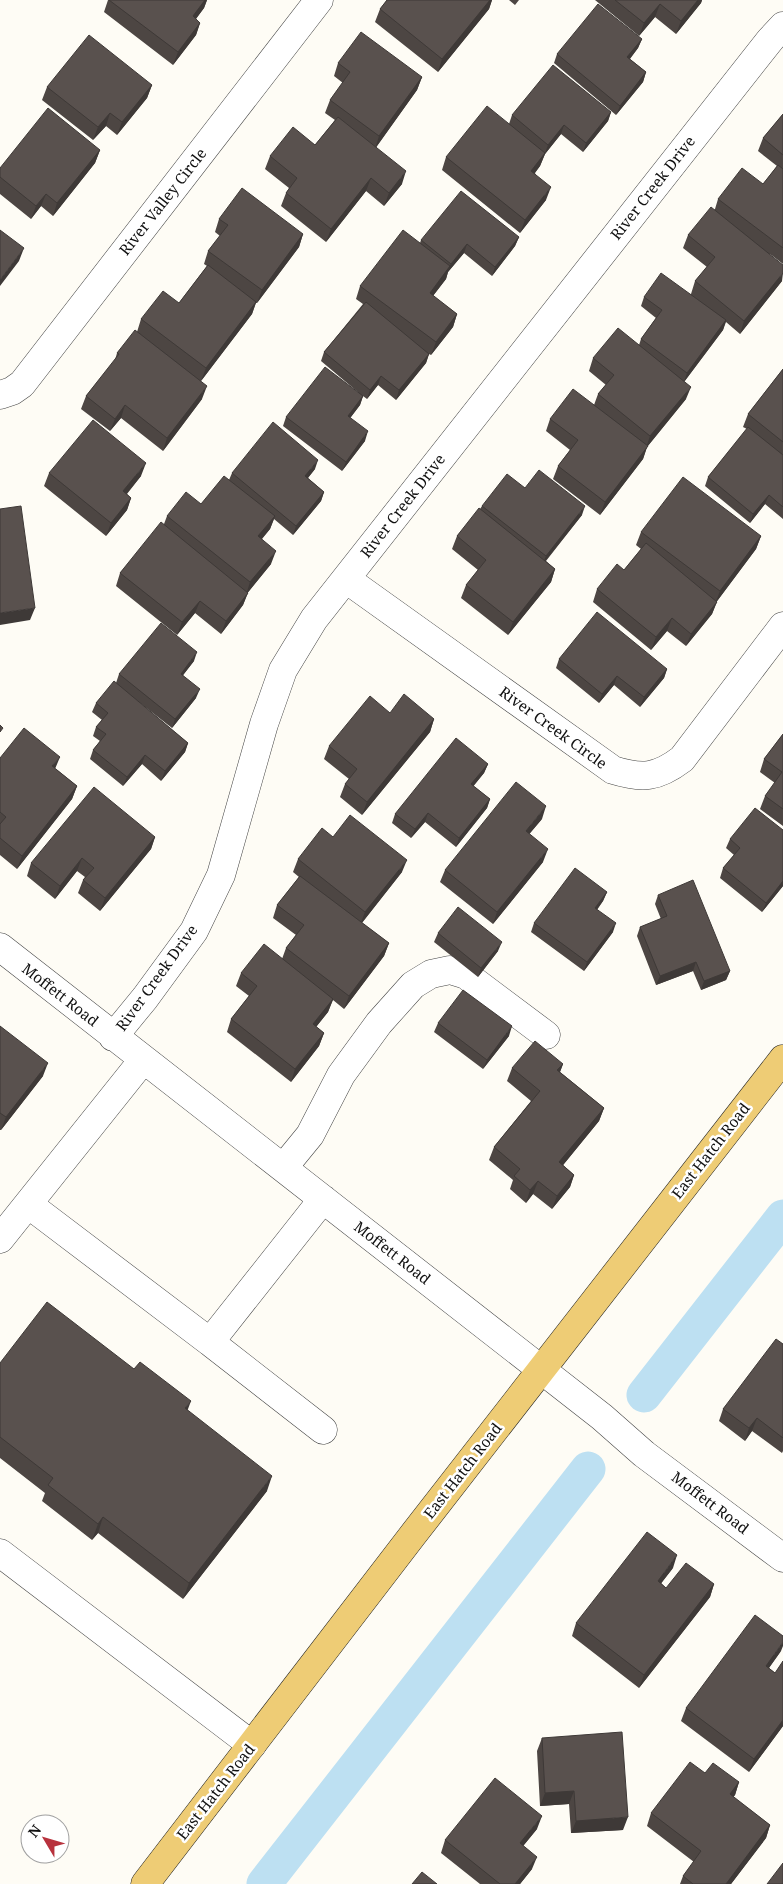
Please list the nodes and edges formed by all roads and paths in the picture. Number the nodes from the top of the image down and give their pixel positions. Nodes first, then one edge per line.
1 (319, 0) edge
2 (783, 26) edge
3 (0, 395) edge
4 (346, 579) junction
5 (783, 626) edge
6 (0, 947) edge
7 (546, 1035) dead end
8 (114, 1037) junction
9 (783, 1059) edge
10 (143, 1060) junction
11 (282, 1168) junction
12 (323, 1199) junction
13 (28, 1204) junction
14 (0, 1239) edge
15 (210, 1342) junction
16 (542, 1370) junction
17 (324, 1430) dead end
18 (0, 1553) edge
19 (783, 1558) edge
20 (252, 1745) junction
21 (145, 1884) edge

1 - 3 street, River Valley Circle
2 - 4 street, River Creek Drive
4 - 5 street, River Creek Circle
4 - 8 street, River Creek Drive
6 - 8 street, Moffett Road
7 - 11 street
8 - 10 street, Moffett Road
9 - 16 main road, East Hatch Road
10 - 11 street, Moffett Road
10 - 13 street
11 - 12 street, Moffett Road
12 - 15 street
12 - 16 street, Moffett Road
13 - 14 street
13 - 15 street
15 - 17 street
16 - 19 street, Moffett Road
16 - 20 main road, East Hatch Road
18 - 20 street
20 - 21 main road, East Hatch Road

